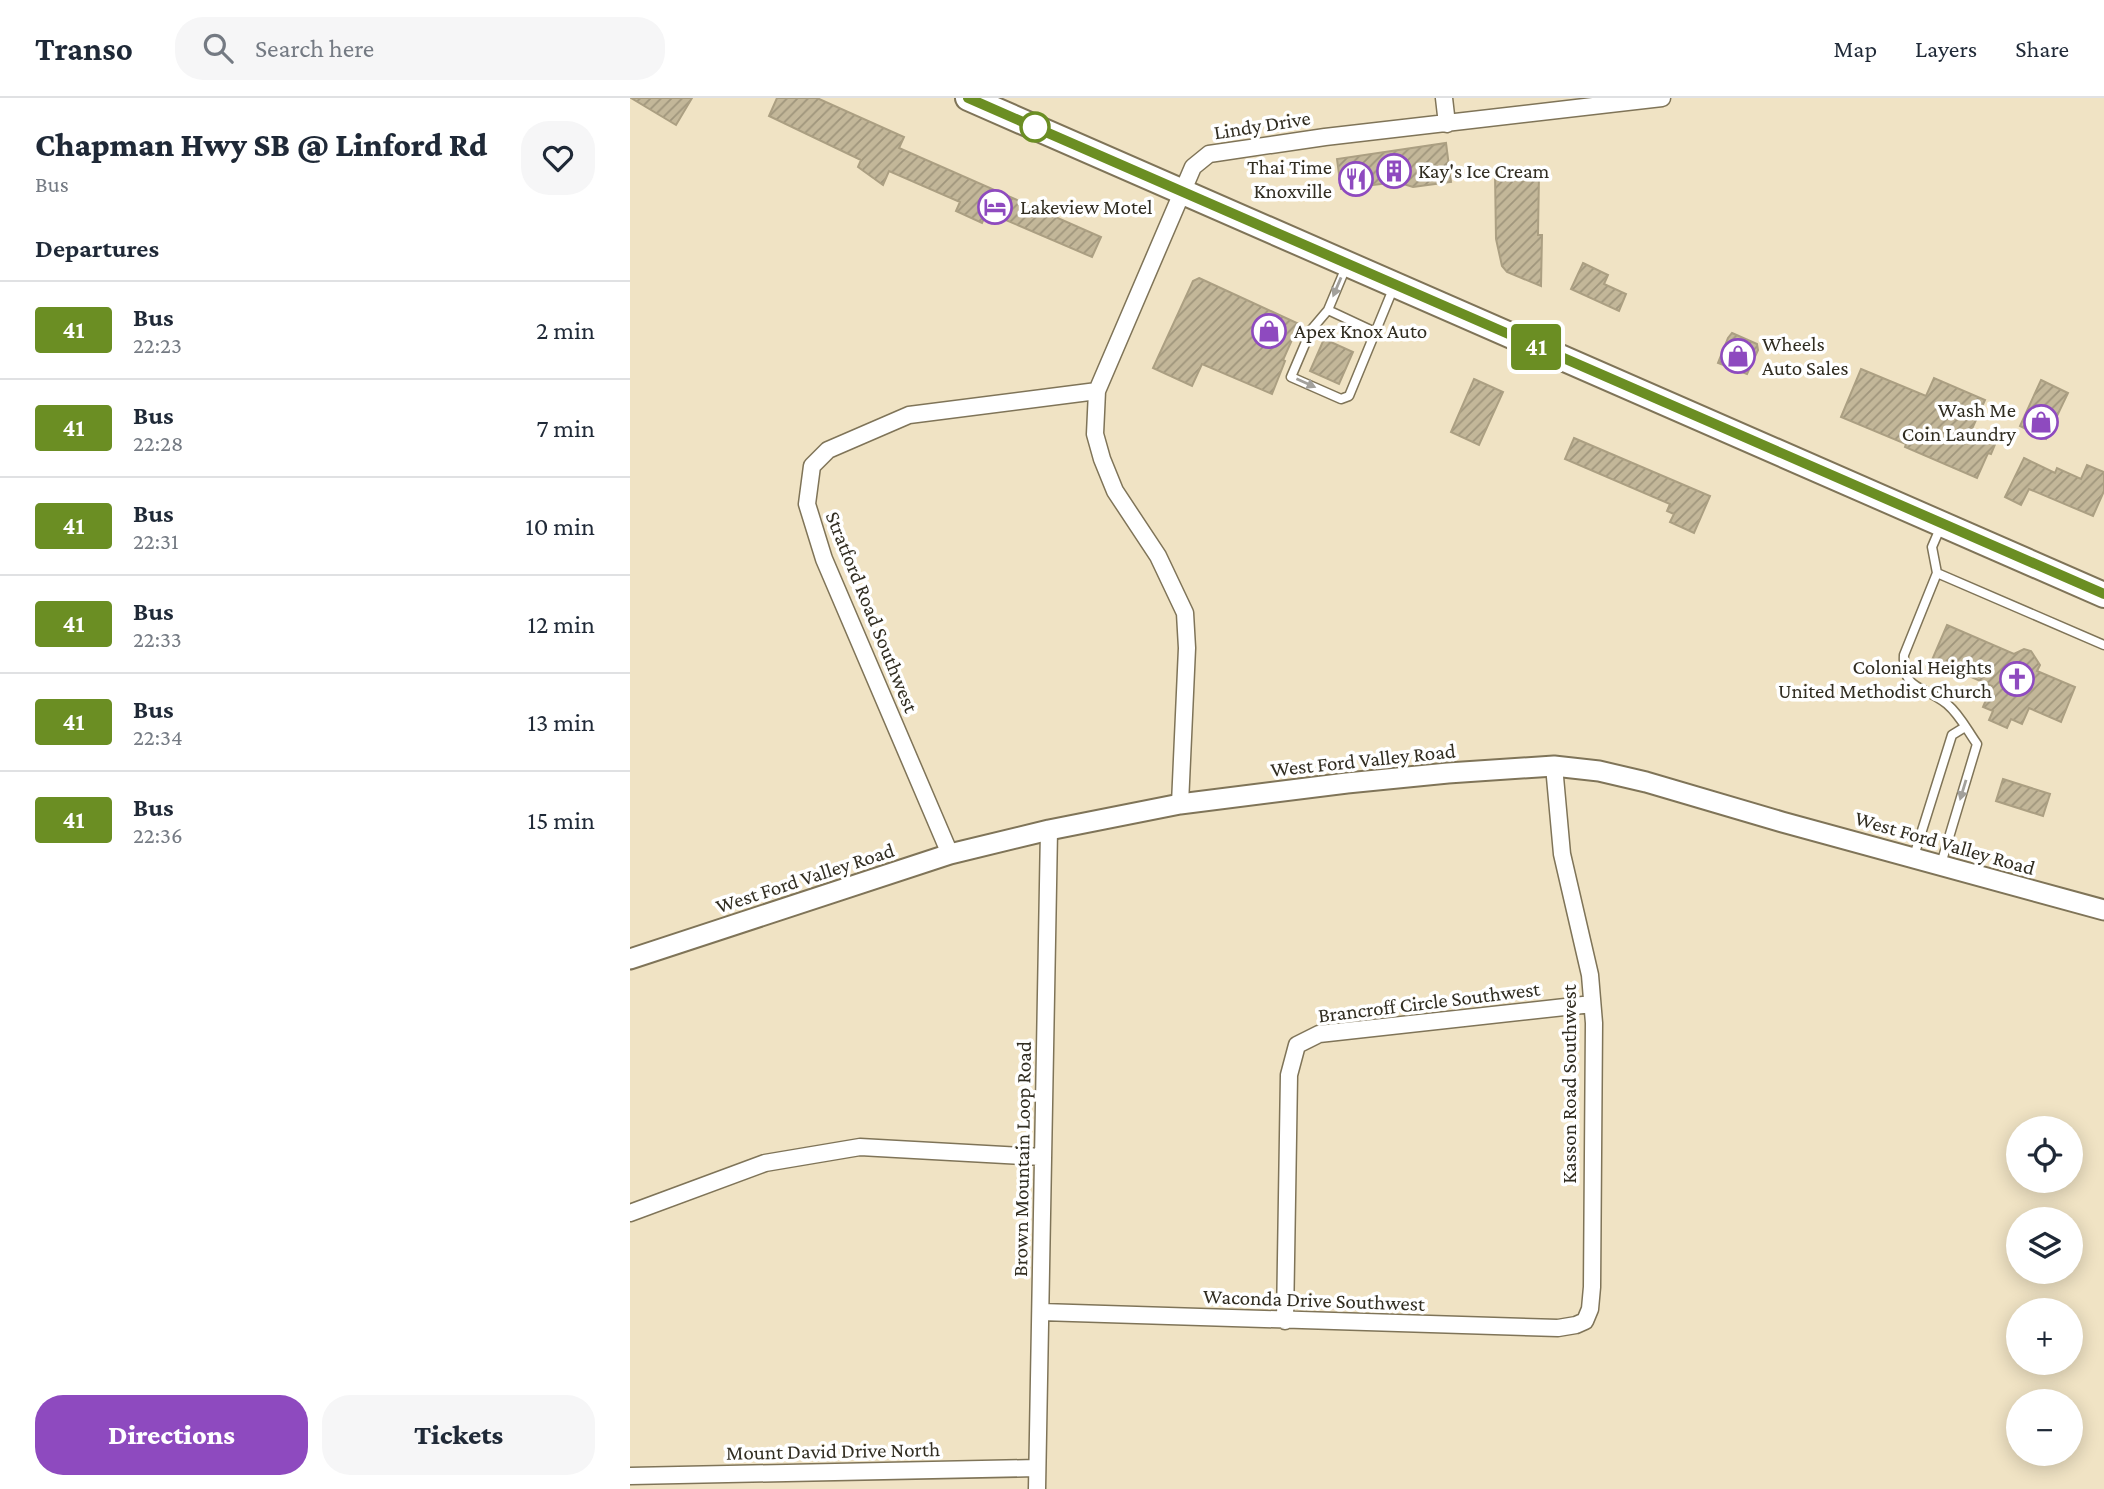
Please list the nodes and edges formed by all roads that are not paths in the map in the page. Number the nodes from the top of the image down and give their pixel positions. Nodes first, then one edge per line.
1 (1444, 98) edge
2 (973, 99) edge
3 (1658, 99) edge
4 (1447, 124) junction
5 (1183, 192) junction
6 (1347, 264) junction
7 (1395, 285) junction
8 (1328, 310) junction
9 (1375, 332) junction
10 (1097, 391) junction
11 (1942, 524) junction
12 (1937, 573) junction
13 (2104, 594) edge
14 (2102, 641) edge
15 (1965, 727) junction
16 (1554, 766) junction
17 (1180, 804) junction
18 (1049, 830) junction
19 (950, 854) junction
20 (1914, 856) junction
21 (1941, 864) junction
22 (2104, 909) edge
23 (630, 959) edge
24 (1592, 1004) junction
25 (1042, 1157) junction
26 (630, 1213) edge
27 (1041, 1312) junction
28 (1285, 1321) junction
29 (1585, 1321) joint
30 (1037, 1468) junction
31 (630, 1476) edge
32 (1037, 1489) edge

1 - 4 street
2 - 5 highway
3 - 4 street, Lindy Drive
4 - 5 street, Lindy Drive
5 - 6 highway
5 - 10 street, Lindy Drive
6 - 7 highway
6 -> 8 lane
7 - 9 lane
7 - 11 highway
8 - 9 lane
8 -> 9 lane
10 - 17 street
10 - 19 street, Stratford Road Southwest
11 - 12 lane
11 - 13 highway
12 - 14 lane
12 - 15 lane
15 - 20 lane
15 -> 21 lane
16 - 17 street, West Ford Valley Road
16 - 20 street, West Ford Valley Road
16 - 24 street, Kasson Road Southwest
17 - 18 street, West Ford Valley Road
18 - 19 street, West Ford Valley Road
18 - 25 street, Brown Mountain Loop Road
19 - 23 street, West Ford Valley Road
20 - 21 street, West Ford Valley Road
21 - 22 street, West Ford Valley Road
24 - 28 street, Brancroff Circle Southwest
24 - 29 street, Kasson Road Southwest
25 - 26 street
25 - 27 street, Brown Mountain Loop Road
27 - 28 street, Waconda Drive Southwest
27 - 30 street, Brown Mountain Loop Road
28 - 29 street, Waconda Drive Southwest
30 - 31 street, Mount David Drive North
30 - 32 street, Brown Mountain Loop Road

